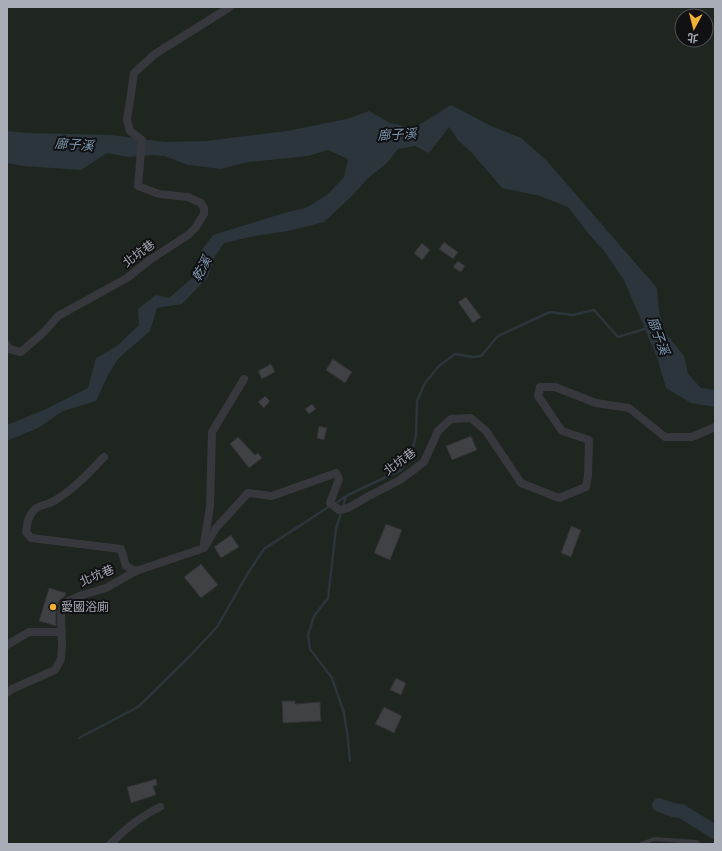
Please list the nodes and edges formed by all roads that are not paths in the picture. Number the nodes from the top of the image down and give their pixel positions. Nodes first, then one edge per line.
1 (230, 7) edge
2 (7, 345) edge
3 (244, 379) dead end
4 (715, 426) edge
5 (104, 456) dead end
6 (204, 548) junction
7 (136, 571) junction
8 (62, 632) junction
9 (7, 645) edge
10 (7, 693) edge
11 (160, 807) dead end
12 (110, 844) edge
13 (641, 844) edge
14 (698, 844) edge

1 - 2 street, 北坑巷
3 - 6 street
4 - 6 street, 北坑巷
5 - 7 street
6 - 7 street, 北坑巷
7 - 8 street, 北坑巷
8 - 9 street
8 - 10 street, 北坑巷
11 - 12 street
13 - 14 lane

